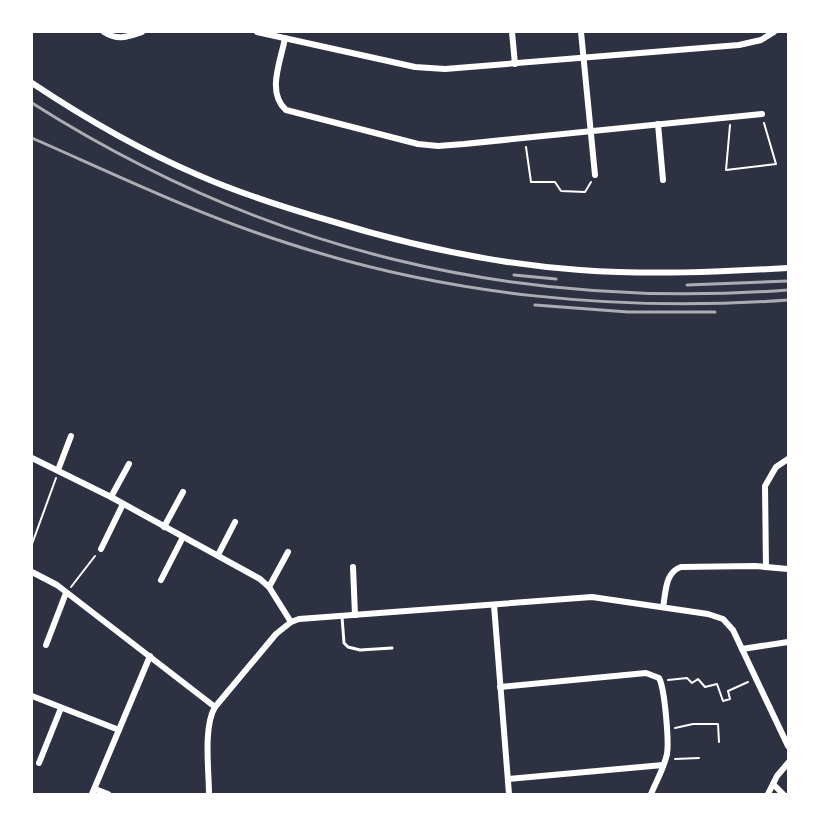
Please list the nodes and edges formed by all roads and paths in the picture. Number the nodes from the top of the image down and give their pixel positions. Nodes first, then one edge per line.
1 (104, 32) edge
2 (142, 32) edge
3 (257, 32) edge
4 (512, 32) edge
5 (581, 32) edge
6 (774, 32) edge
7 (285, 38) junction
8 (584, 59) junction
9 (515, 64) junction
10 (32, 83) edge
11 (762, 114) joint
12 (730, 118) junction
13 (658, 124) junction
14 (591, 130) junction
15 (524, 138) junction
16 (595, 175) joint
17 (663, 180) dead end
18 (789, 268) edge
19 (71, 436) dead end
20 (32, 458) edge
21 (789, 459) edge
22 (129, 464) dead end
23 (58, 470) junction
24 (183, 492) dead end
25 (111, 497) junction
26 (123, 504) junction
27 (235, 522) dead end
28 (164, 527) junction
29 (183, 537) junction
30 (32, 544) edge
31 (101, 549) joint
32 (288, 552) dead end
33 (218, 555) junction
34 (353, 567) dead end
35 (766, 567) junction
36 (789, 569) edge
37 (32, 572) edge
38 (161, 580) dead end
39 (269, 587) junction
40 (66, 593) junction
41 (495, 604) junction
42 (663, 607) junction
43 (355, 615) junction
44 (342, 616) junction
45 (291, 622) junction
46 (789, 642) edge
47 (46, 645) dead end
48 (392, 648) dead end
49 (742, 649) junction
50 (150, 656) junction
51 (756, 678) junction
52 (662, 683) junction
53 (500, 687) junction
54 (32, 696) edge
55 (215, 707) junction
56 (61, 708) junction
57 (666, 729) junction
58 (119, 730) junction
59 (719, 742) dead end
60 (789, 746) edge
61 (666, 757) junction
62 (699, 758) dead end
63 (789, 762) edge
64 (39, 763) dead end
65 (663, 765) junction
66 (508, 778) junction
67 (773, 784) junction
68 (93, 792) edge
69 (108, 795) edge
70 (209, 795) edge
71 (509, 795) edge
72 (651, 795) edge
73 (768, 795) edge
74 (783, 795) edge

1 - 2 street
3 - 7 street
4 - 9 street
5 - 8 street
6 - 8 street
7 - 9 street
7 - 15 street
8 - 9 street
8 - 14 street
10 - 18 street
11 - 12 street
11 - 12 path
12 - 13 street
13 - 14 street
13 - 17 street
14 - 15 street
14 - 16 street
15 - 16 path
19 - 23 street
20 - 23 street
21 - 35 street
22 - 25 street
23 - 25 street
23 - 30 path
24 - 28 street
25 - 26 street
26 - 28 street
26 - 31 street
27 - 33 street
28 - 29 street
29 - 33 street
29 - 38 street
31 - 40 path
32 - 39 street
33 - 39 street
34 - 43 street
35 - 36 street
35 - 42 street
37 - 40 street
39 - 45 street
40 - 47 street
40 - 50 street
41 - 42 street
41 - 43 street
41 - 53 street
42 - 49 street
43 - 44 street
44 - 45 street
44 - 48 lane
45 - 55 street
46 - 49 street
49 - 51 street
50 - 55 street
50 - 58 street
51 - 52 path
51 - 60 street
52 - 53 street
52 - 57 street
53 - 66 street
54 - 56 street
55 - 70 street
56 - 58 street
56 - 64 street
57 - 59 path
57 - 61 street
58 - 68 street
61 - 62 path
61 - 65 street
63 - 67 street
65 - 66 street
65 - 72 street
66 - 71 street
67 - 73 street
67 - 74 street
68 - 69 street

